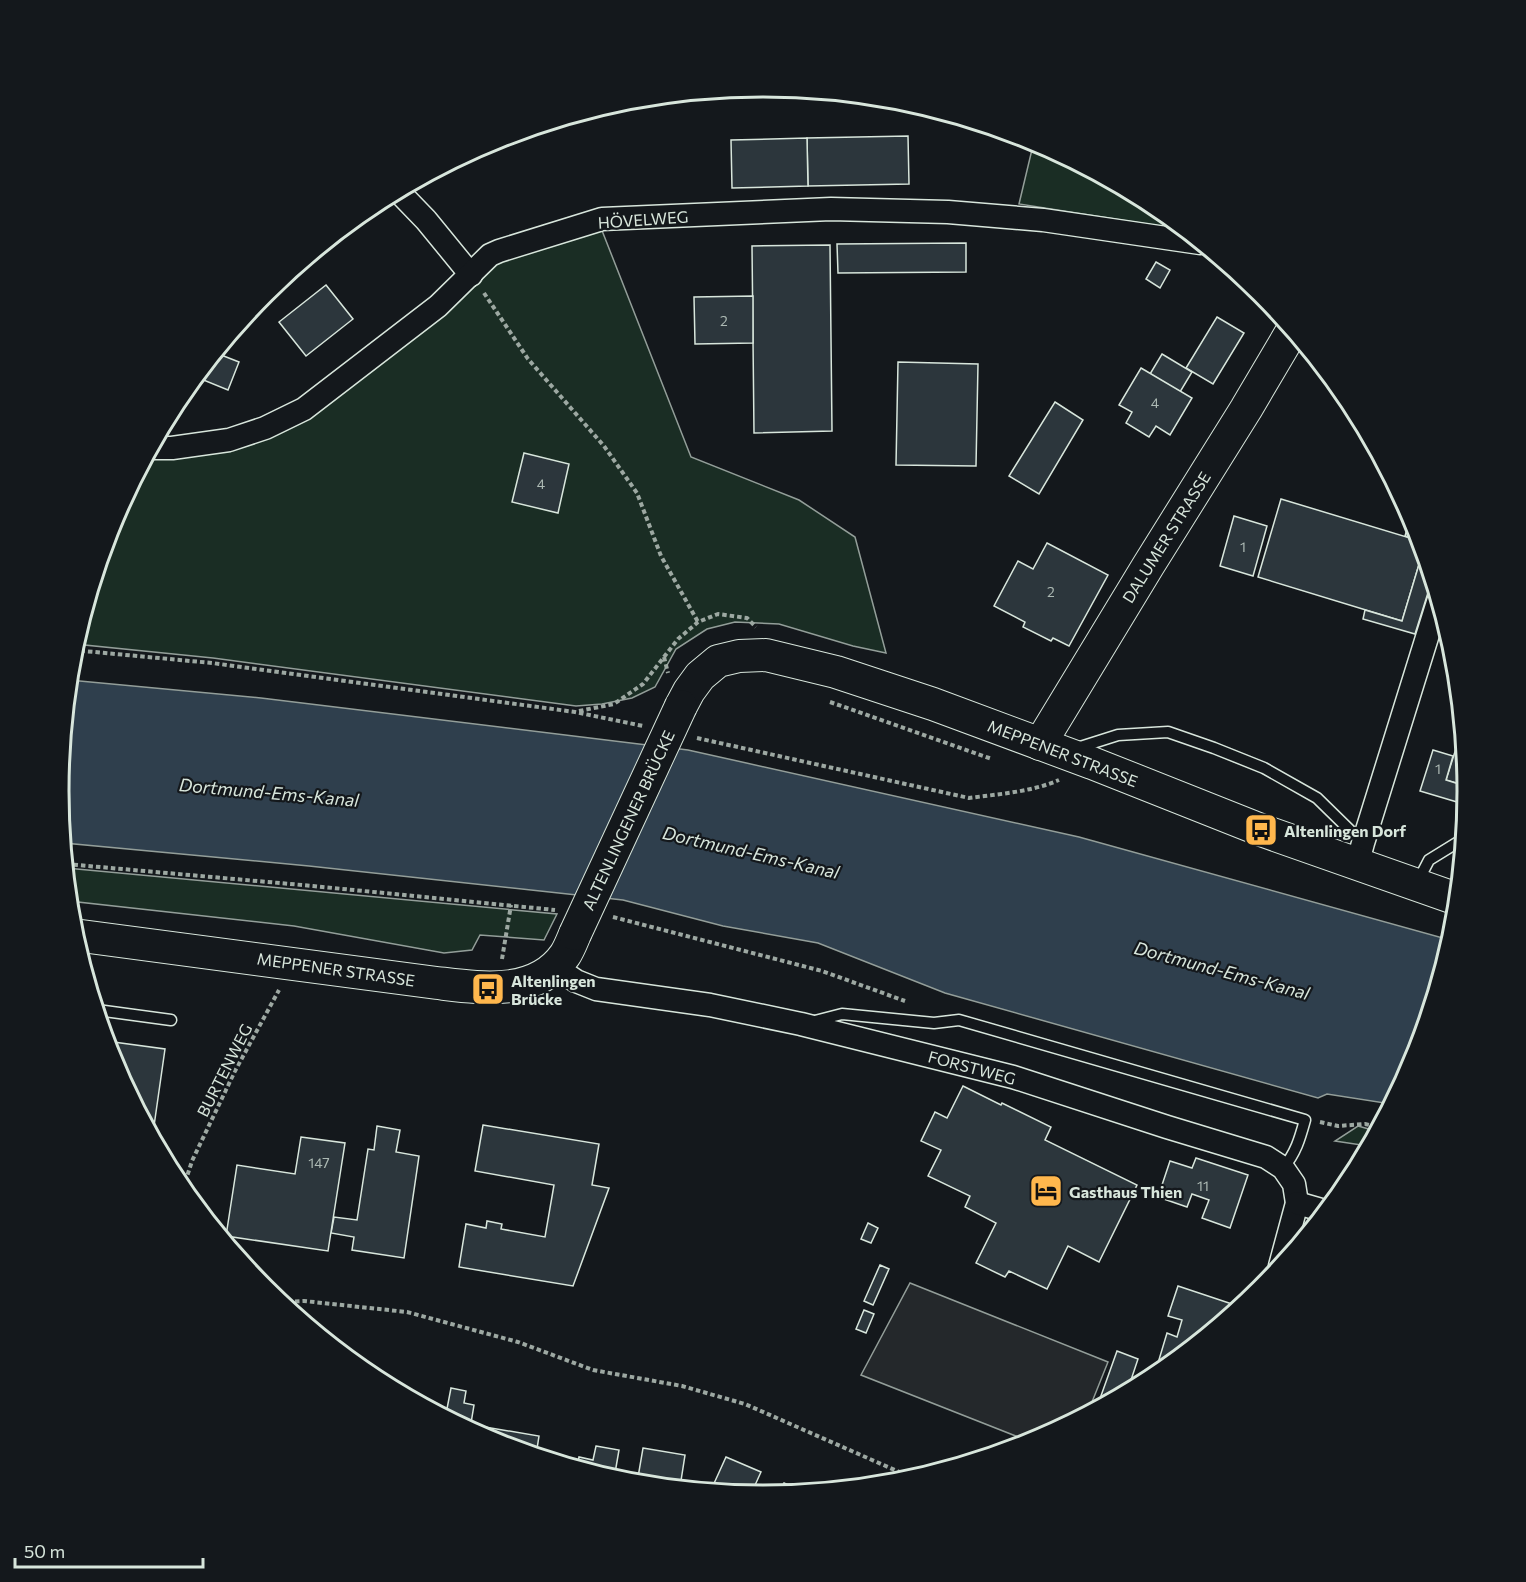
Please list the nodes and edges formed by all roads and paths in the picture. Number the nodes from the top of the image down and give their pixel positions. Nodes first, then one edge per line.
1 (404, 197) edge
2 (1186, 241) edge
3 (471, 275) junction
4 (1288, 337) edge
5 (160, 448) edge
6 (1434, 615) edge
7 (698, 622) junction
8 (759, 630) dead end
9 (83, 651) edge
10 (664, 657) junction
11 (675, 693) junction
12 (825, 701) dead end
13 (575, 712) junction
14 (645, 727) dead end
15 (691, 737) dead end
16 (993, 759) dead end
17 (1052, 763) junction
18 (1092, 763) junction
19 (1069, 784) dead end
20 (1455, 844) edge
21 (1360, 854) junction
22 (73, 865) edge
23 (1416, 885) junction
24 (1449, 896) edge
25 (511, 905) junction
26 (607, 916) dead end
27 (570, 922) junction
28 (85, 936) edge
29 (290, 963) junction
30 (501, 966) dead end
31 (555, 967) junction
32 (906, 1001) dead end
33 (105, 1011) edge
34 (171, 1020) dead end
35 (801, 1024) junction
36 (1305, 1120) junction
37 (1371, 1125) edge
38 (1283, 1168) junction
39 (187, 1178) edge
40 (1297, 1203) junction
41 (1317, 1209) edge
42 (1284, 1250) edge
43 (293, 1301) edge
44 (899, 1472) edge

1 - 3 street
2 - 3 street, HÖVELWEG
3 - 5 street, HÖVELWEG
3 - 7 path
4 - 17 main road, DALUMER STRASSE
6 - 21 street
7 - 8 path
7 - 10 path
9 - 13 path
10 - 11 path
10 - 13 path
11 - 17 main road, MEPPENER STRASSE
11 - 27 main road, ALTENLINGENER BRÜCKE, bridge
12 - 16 path
13 - 14 path
15 - 17 path
17 - 18 main road, MEPPENER STRASSE
17 - 18 path
17 - 19 path
17 - 21 lane
18 - 21 main road, MEPPENER STRASSE
20 - 23 lane
21 - 23 main road, MEPPENER STRASSE
22 - 25 path
23 - 24 main road, MEPPENER STRASSE
25 - 27 path
25 - 30 path
26 - 32 path
27 - 31 main road, MEPPENER STRASSE
28 - 29 main road, MEPPENER STRASSE
29 - 31 main road, MEPPENER STRASSE
29 - 39 path, BURTENWEG
31 - 35 street, FORSTWEG
33 - 34 lane
35 - 36 lane
35 - 38 street, FORSTWEG
36 - 37 path
36 - 38 lane
38 - 40 street
40 - 41 street
40 - 42 street
43 - 44 path

